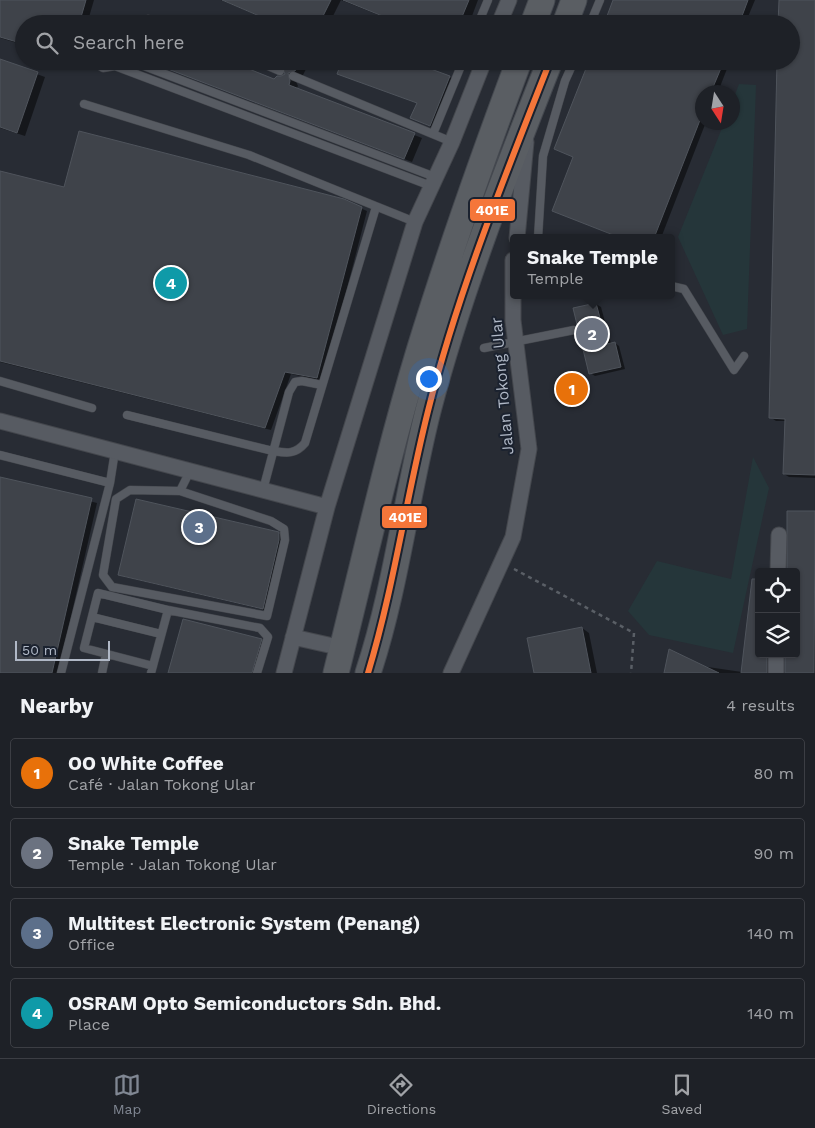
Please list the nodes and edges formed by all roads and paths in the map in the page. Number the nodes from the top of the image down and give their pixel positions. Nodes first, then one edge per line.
1 (488, 0) edge
2 (508, 0) edge
3 (542, 0) edge
4 (574, 0) edge
5 (600, 0) edge
6 (482, 15) edge
7 (502, 15) edge
8 (536, 15) edge
9 (568, 15) edge
10 (594, 15) edge
11 (126, 70) edge
12 (153, 70) edge
13 (459, 70) edge
14 (480, 70) edge
15 (516, 70) edge
16 (547, 70) edge
17 (570, 70) edge
18 (293, 76) dead end
19 (84, 104) dead end
20 (528, 118) junction
21 (433, 134) junction
22 (452, 142) junction
23 (433, 182) junction
24 (376, 206) junction
25 (415, 222) junction
26 (516, 234) edge
27 (538, 234) edge
28 (675, 287) edge
29 (512, 299) edge
30 (574, 330) dead end
31 (516, 343) junction
32 (484, 348) dead end
33 (744, 356) dead end
34 (0, 381) edge
35 (322, 385) junction
36 (92, 408) dead end
37 (127, 415) dead end
38 (0, 421) edge
39 (115, 451) junction
40 (272, 451) junction
41 (0, 455) edge
42 (190, 471) junction
43 (110, 483) junction
44 (263, 490) junction
45 (180, 491) junction
46 (328, 507) junction
47 (778, 535) dead end
48 (502, 562) junction
49 (778, 568) edge
50 (168, 610) junction
51 (92, 617) junction
52 (161, 634) junction
53 (293, 636) junction
54 (342, 648) junction
55 (106, 654) junction
56 (776, 658) edge
57 (152, 669) edge
58 (61, 673) edge
59 (102, 673) edge
60 (257, 673) edge
61 (284, 673) edge
62 (336, 673) edge
63 (368, 673) edge
64 (451, 673) edge
65 (631, 673) edge
66 (776, 673) edge

1 - 6 lane
2 - 7 street
3 - 8 highway
4 - 9 highway
5 - 10 lane
11 - 23 lane
12 - 23 lane
13 - 21 lane
14 - 22 street
15 - 54 highway
16 - 20 highway
17 - 27 lane
18 - 21 lane
19 - 24 lane
20 - 26 street
20 - 63 highway
21 - 22 lane
22 - 23 street
23 - 25 street
24 - 25 lane
24 - 35 lane
25 - 46 street
28 - 33 lane
29 - 31 street, Jalan Tokong Ular
30 - 31 lane
31 - 32 lane
31 - 48 street, Jalan Tokong Ular
34 - 36 lane
35 - 40 lane
35 - 40 lane
37 - 40 lane
38 - 39 street
39 - 42 street
39 - 43 lane
40 - 44 lane
41 - 43 lane
42 - 44 street
42 - 45 lane
43 - 58 lane
44 - 46 street
45 - 45 lane
46 - 53 street
47 - 49 street
48 - 64 street, Jalan Tokong Ular
48 - 65 path
50 - 51 lane
50 - 52 lane
50 - 60 lane
51 - 52 lane
51 - 55 lane
52 - 57 lane
53 - 54 street
53 - 61 street
54 - 62 highway
55 - 57 lane
55 - 59 lane
56 - 66 street

